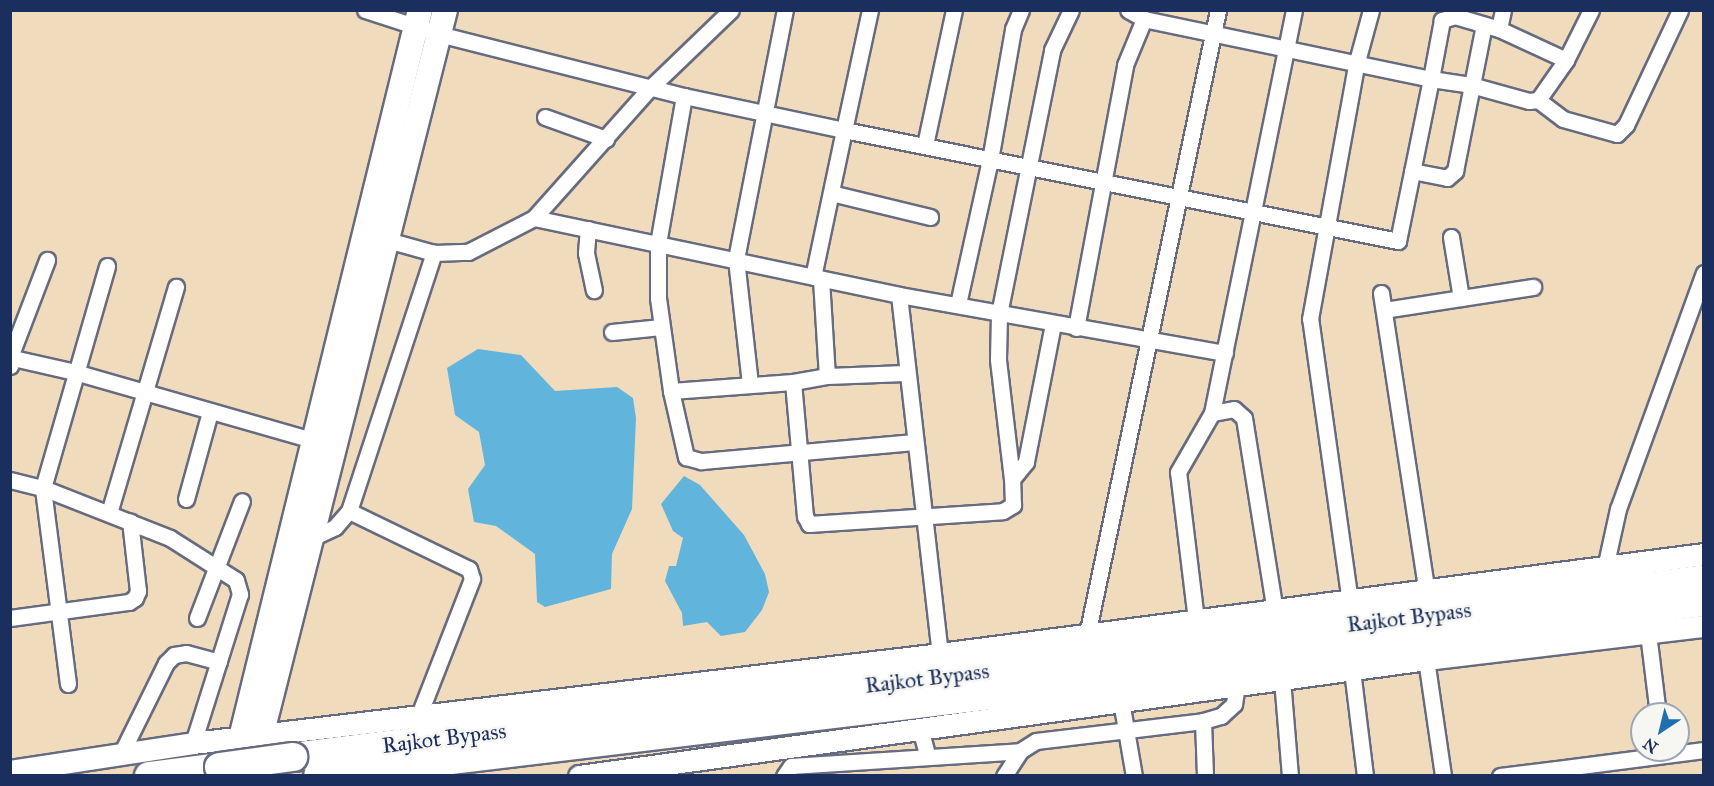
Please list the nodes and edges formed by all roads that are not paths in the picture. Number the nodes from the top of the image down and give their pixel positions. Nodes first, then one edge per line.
1 (365, 10) edge
2 (445, 10) edge
3 (731, 10) edge
4 (785, 10) edge
5 (870, 10) edge
6 (954, 10) edge
7 (1021, 10) edge
8 (1071, 10) edge
9 (1218, 10) edge
10 (1294, 10) edge
11 (1371, 10) edge
12 (1503, 10) edge
13 (1591, 10) edge
14 (1680, 10) edge
15 (1136, 14) edge
16 (425, 24) edge
17 (1484, 25) junction
18 (1499, 28) junction
19 (1214, 33) junction
20 (1286, 50) junction
21 (1566, 60) junction
22 (1356, 65) junction
23 (1431, 79) junction
24 (1472, 85) junction
25 (650, 88) junction
26 (684, 96) junction
27 (1538, 100) junction
28 (765, 112) junction
29 (545, 117) dead end
30 (844, 130) junction
31 (606, 139) junction
32 (925, 145) junction
33 (990, 159) junction
34 (1030, 168) junction
35 (1412, 171) junction
36 (1103, 182) junction
37 (831, 193) junction
38 (1177, 197) junction
39 (1252, 211) junction
40 (930, 217) dead end
41 (534, 218) junction
42 (588, 229) junction
43 (1326, 229) junction
44 (362, 237) junction
45 (1451, 237) dead end
46 (387, 238) junction
47 (658, 243) junction
48 (434, 253) junction
49 (736, 259) junction
50 (47, 260) dead end
51 (107, 266) dead end
52 (1704, 273) edge
53 (817, 278) junction
54 (176, 287) dead end
55 (1533, 287) dead end
56 (594, 290) dead end
57 (1381, 293) dead end
58 (899, 295) junction
59 (1461, 298) junction
60 (958, 304) junction
61 (1384, 310) junction
62 (999, 314) junction
63 (353, 323) junction
64 (1053, 324) junction
65 (661, 327) junction
66 (1076, 328) junction
67 (612, 332) dead end
68 (1149, 340) junction
69 (1225, 353) junction
70 (11, 360) edge
71 (75, 372) junction
72 (905, 373) junction
73 (827, 376) junction
74 (793, 382) junction
75 (750, 384) junction
76 (146, 391) junction
77 (671, 391) junction
78 (210, 412) junction
79 (1212, 413) junction
80 (915, 442) junction
81 (323, 443) junction
82 (798, 451) junction
83 (1012, 479) junction
84 (10, 480) edge
85 (43, 488) junction
86 (186, 499) dead end
87 (242, 501) dead end
88 (349, 511) junction
89 (109, 513) junction
90 (925, 517) junction
91 (130, 522) junction
92 (314, 537) junction
93 (1704, 555) edge
94 (218, 566) junction
95 (1605, 568) junction
96 (1704, 579) edge
97 (1427, 592) junction
98 (1350, 602) junction
99 (1704, 602) edge
100 (1275, 610) junction
101 (57, 612) junction
102 (10, 618) edge
103 (197, 618) dead end
104 (1196, 620) junction
105 (1704, 626) edge
106 (1648, 633) junction
107 (1087, 635) junction
108 (940, 654) junction
109 (1426, 659) junction
110 (219, 662) junction
111 (1352, 670) junction
112 (1282, 679) junction
113 (68, 684) dead end
114 (1237, 685) junction
115 (1121, 701) junction
116 (1657, 702) edge
117 (419, 715) junction
118 (1203, 721) junction
119 (920, 728) junction
120 (1126, 730) junction
121 (251, 737) junction
122 (193, 743) junction
123 (764, 749) junction
124 (1020, 751) junction
125 (121, 754) junction
126 (928, 757) junction
127 (704, 766) edge
128 (1629, 768) edge
129 (10, 771) edge
130 (227, 771) edge
131 (787, 771) edge
132 (1558, 772) edge
133 (149, 776) edge
134 (256, 776) edge
135 (318, 776) edge
136 (579, 776) edge
137 (806, 776) edge
138 (1004, 776) edge
139 (1134, 776) edge
140 (1205, 776) edge
141 (1290, 776) edge
142 (1365, 776) edge
143 (1443, 776) edge
144 (1500, 776) edge

1 - 16 street
2 - 16 main road
3 - 25 street
4 - 28 street
5 - 30 street
6 - 32 street
7 - 33 street
8 - 34 street
9 - 19 street
10 - 20 street
11 - 22 street
12 - 18 street
13 - 21 street
14 - 27 street
15 - 19 street
15 - 36 street
16 - 25 street
16 - 44 main road
16 - 46 main road
17 - 18 street
17 - 23 street
17 - 24 street
18 - 21 street
19 - 20 street
19 - 38 street
20 - 22 street
20 - 39 street
21 - 27 street
22 - 23 street
22 - 43 street
23 - 24 street
23 - 35 street
24 - 27 street
24 - 35 street
25 - 26 street
25 - 31 street
26 - 28 street
26 - 47 street
28 - 30 street
28 - 49 street
29 - 31 street
30 - 32 street
30 - 37 street
31 - 41 street
32 - 33 street
33 - 34 street
33 - 60 street
34 - 36 street
34 - 62 street
35 - 43 street
36 - 38 street
36 - 66 street
37 - 40 street
37 - 53 street
38 - 39 street
38 - 68 street
39 - 43 street
39 - 69 street
41 - 42 street
41 - 48 street
42 - 47 street
42 - 56 street
43 - 98 street
44 - 46 street
44 - 63 main road
45 - 59 street
46 - 48 street
46 - 63 main road
47 - 49 street
47 - 65 street
48 - 88 street
49 - 53 street
49 - 75 street
50 - 70 street
51 - 71 street
52 - 95 street
53 - 58 street
53 - 73 street
54 - 76 street
55 - 59 street
57 - 61 street
58 - 60 street
58 - 72 street
59 - 61 street
60 - 62 street
61 - 97 street
62 - 64 street
62 - 83 street
63 - 81 main road
64 - 66 street
64 - 83 street
65 - 67 street
65 - 77 street
66 - 68 street
68 - 69 street
68 - 107 street
69 - 79 street
70 - 71 street
71 - 76 street
71 - 85 street
72 - 73 street
72 - 80 street
73 - 74 street
74 - 75 street
74 - 82 street
75 - 77 street
76 - 78 street
76 - 89 street
77 - 82 street
78 - 81 street
78 - 86 street
79 - 100 street
79 - 104 street
80 - 82 street
80 - 90 street
81 - 92 main road
81 - 121 main road
82 - 90 street
83 - 90 street
84 - 85 street
85 - 89 street
85 - 101 street
87 - 94 street
88 - 92 street
88 - 117 street
89 - 91 street
90 - 108 street
91 - 94 street
91 - 101 street
92 - 121 main road
93 - 95 street
94 - 103 street
94 - 110 street
95 - 97 street
96 - 130 highway, Rajkot Bypass, bridge
97 - 98 street
98 - 100 street
99 - 135 highway, Rajkot Bypass
100 - 104 street
101 - 102 street
101 - 113 street
104 - 107 street
105 - 106 street
106 - 109 street
106 - 116 street
107 - 108 street
108 - 117 street
109 - 111 street
109 - 143 street
110 - 122 street
110 - 125 street
111 - 112 street
111 - 142 street
112 - 114 street
112 - 141 street
114 - 115 street
114 - 118 street
115 - 119 street
115 - 120 street
117 - 121 street
118 - 120 street
118 - 140 street
119 - 123 street
119 - 126 street
120 - 124 street
120 - 139 street
121 - 122 street
121 - 130 street
121 - 134 street
122 - 125 street
123 - 127 street
123 - 131 street
124 - 126 street
124 - 138 street
125 - 129 street
126 - 131 street
127 - 136 street
128 - 132 street
130 - 133 highway, Rajkot Bypass
131 - 137 street
132 - 144 street

